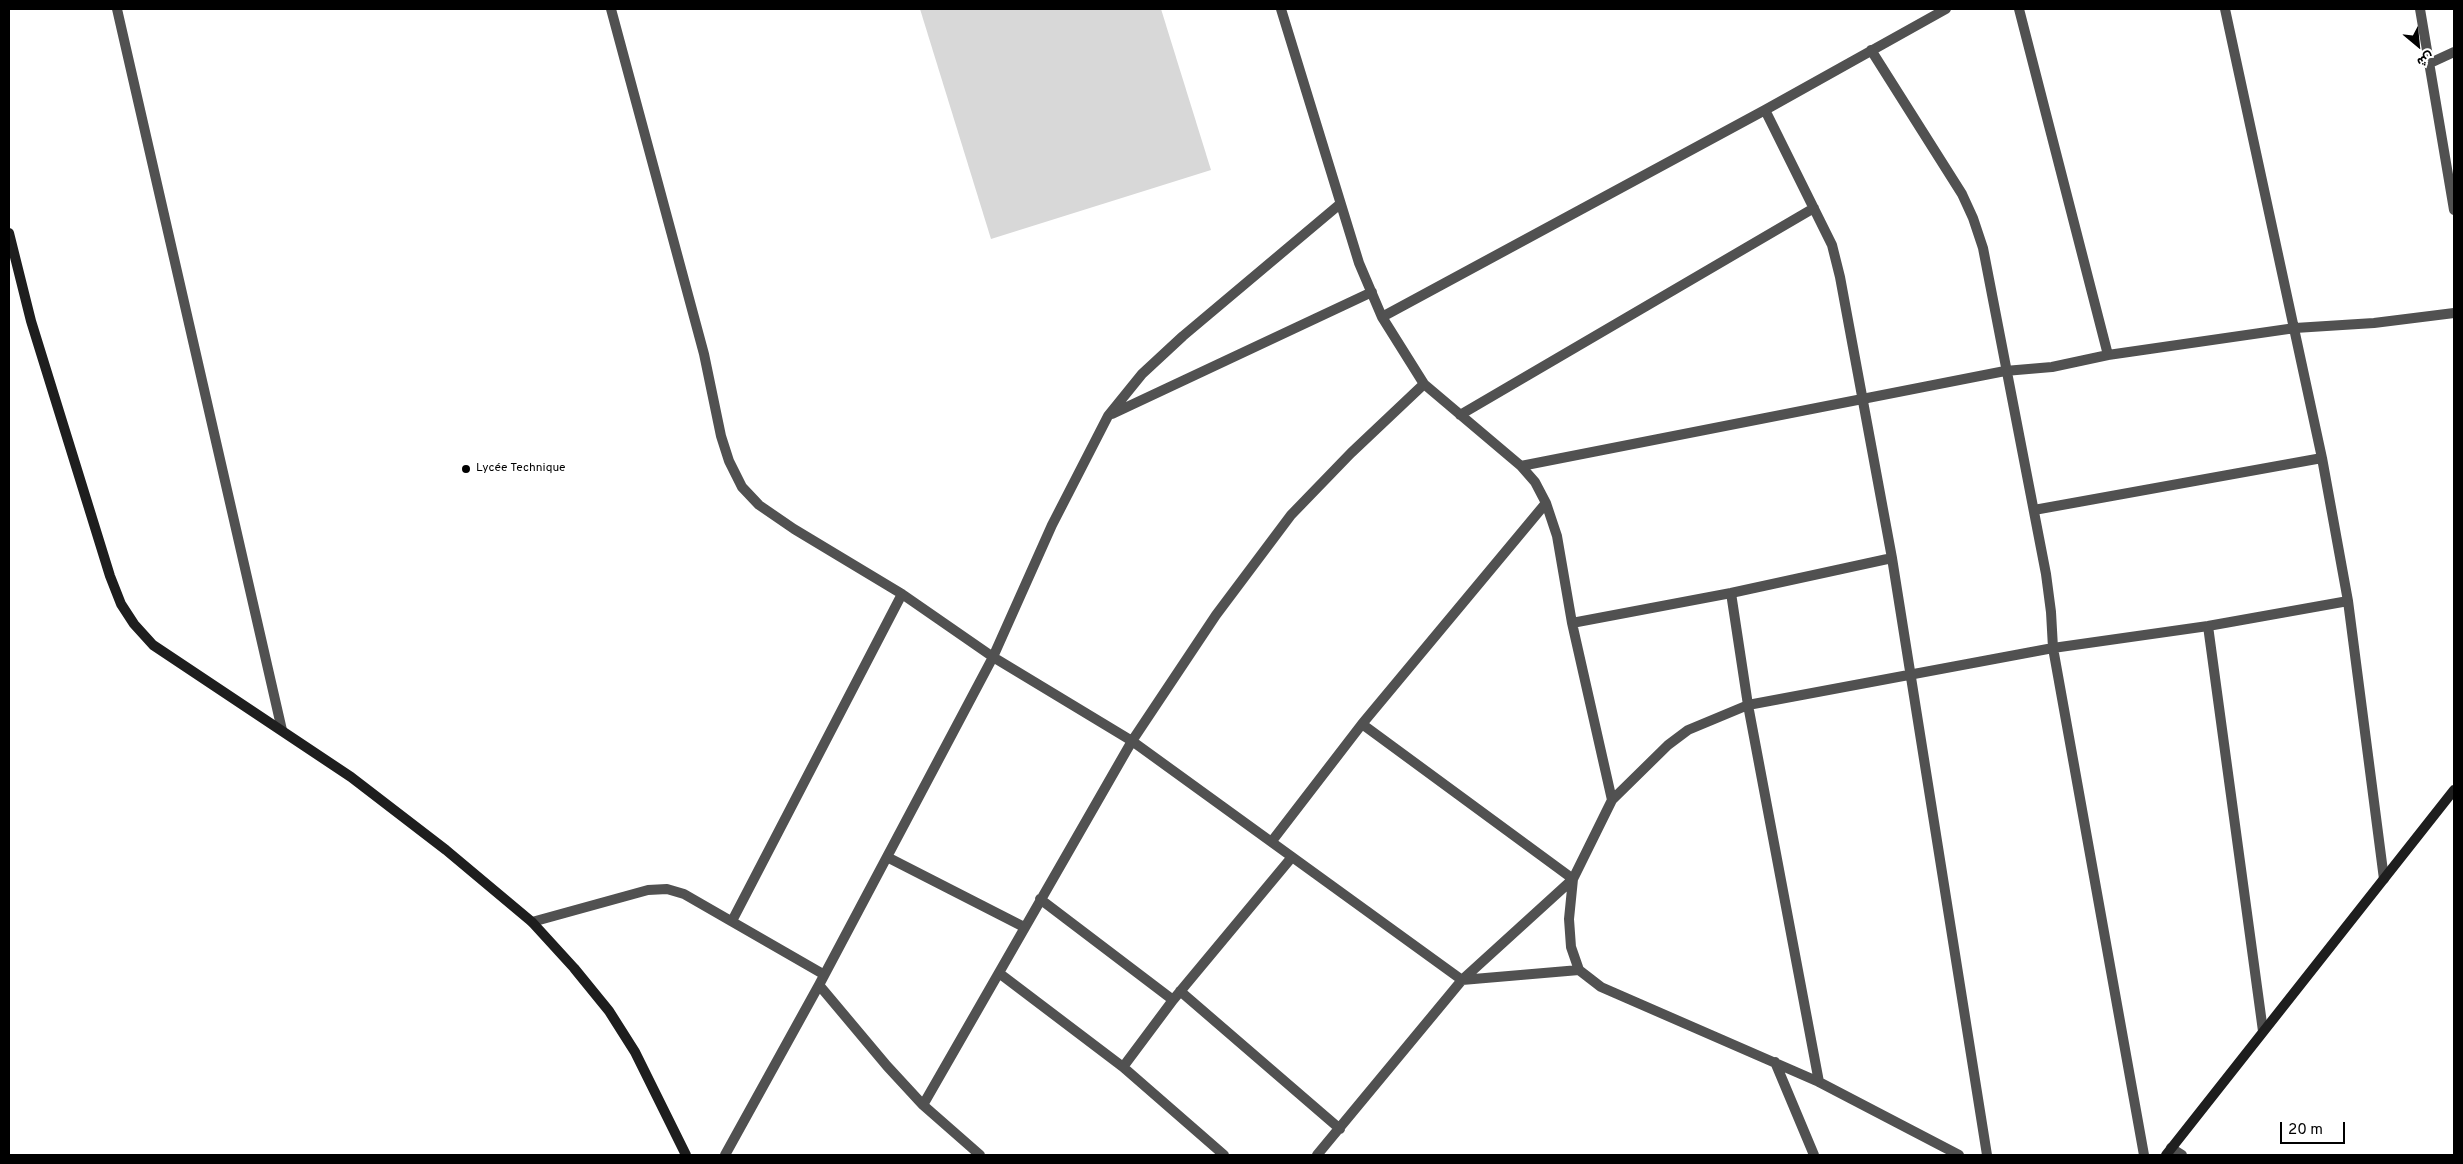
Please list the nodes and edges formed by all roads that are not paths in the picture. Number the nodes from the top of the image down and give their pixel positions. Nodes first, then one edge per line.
1 (117, 9) edge
2 (611, 9) edge
3 (1280, 9) edge
4 (1946, 9) edge
5 (2019, 9) edge
6 (2225, 9) edge
7 (2420, 9) edge
8 (1871, 50) junction
9 (2454, 52) edge
10 (2428, 64) junction
11 (1765, 110) junction
12 (1340, 204) junction
13 (1814, 208) junction
14 (2454, 210) edge
15 (9, 232) edge
16 (1372, 292) junction
17 (2454, 313) edge
18 (1382, 317) junction
19 (2295, 328) junction
20 (2108, 355) junction
21 (2006, 371) junction
22 (1424, 384) junction
23 (1864, 398) junction
24 (1460, 415) junction
25 (1108, 416) junction
26 (2322, 458) junction
27 (1521, 466) junction
28 (1546, 503) junction
29 (2034, 510) junction
30 (1892, 558) junction
31 (1731, 593) junction
32 (902, 594) junction
33 (2348, 601) junction
34 (1572, 623) junction
35 (2208, 626) junction
36 (2053, 648) junction
37 (992, 657) junction
38 (1911, 674) junction
39 (1748, 705) junction
40 (1362, 724) junction
41 (282, 730) junction
42 (1132, 741) junction
43 (2454, 790) edge
44 (1612, 800) junction
45 (1272, 841) junction
46 (886, 857) junction
47 (1292, 857) junction
48 (2384, 878) junction
49 (1573, 879) junction
50 (1040, 899) junction
51 (732, 921) junction
52 (532, 922) junction
53 (1024, 928) junction
54 (1579, 970) junction
55 (1000, 973) junction
56 (823, 974) junction
57 (1462, 980) junction
58 (819, 985) junction
59 (1180, 991) junction
60 (1173, 1000) junction
61 (2263, 1031) junction
62 (1775, 1062) junction
63 (1123, 1067) junction
64 (1819, 1082) junction
65 (923, 1105) junction
66 (1340, 1129) junction
67 (2168, 1152) edge
68 (686, 1155) edge
69 (725, 1155) edge
70 (980, 1155) edge
71 (1224, 1155) edge
72 (1317, 1155) edge
73 (1814, 1155) edge
74 (1959, 1155) edge
75 (1988, 1155) edge
76 (2144, 1155) edge
77 (2182, 1155) edge

1 - 41 street
2 - 32 street
3 - 12 street
4 - 8 street
5 - 20 street
6 - 19 street
7 - 10 street
8 - 11 street
8 - 21 street
9 - 10 street
10 - 14 street
11 - 13 street
11 - 18 street
12 - 16 street
12 - 25 street
13 - 23 street
13 - 24 street
15 - 41 street
16 - 18 street
16 - 25 street
17 - 19 street
18 - 22 street
19 - 20 street
19 - 26 street
20 - 21 street
21 - 23 street
21 - 29 street
22 - 24 street
22 - 42 street
23 - 27 street
23 - 30 street
24 - 27 street
25 - 37 street
26 - 29 street
26 - 33 street
27 - 28 street
28 - 34 street
28 - 40 street
29 - 36 street
30 - 31 street
30 - 38 street
31 - 34 street
31 - 39 street
32 - 37 street
32 - 51 street
33 - 35 street
33 - 48 street
34 - 44 street
35 - 36 street
35 - 61 street
36 - 38 street
36 - 76 street
37 - 42 street
37 - 46 street
38 - 39 street
38 - 75 street
39 - 44 street
39 - 64 street
40 - 45 street
40 - 49 street
41 - 52 street
42 - 45 street
42 - 50 street
43 - 48 street
44 - 49 street
45 - 47 street
46 - 53 street
46 - 56 street
47 - 57 street
47 - 59 street
48 - 61 street
49 - 54 street
49 - 57 street
50 - 53 street
50 - 60 street
51 - 52 street
51 - 56 street
52 - 68 street
53 - 55 street
54 - 57 street
54 - 62 street
55 - 63 street
55 - 65 street
56 - 58 street
57 - 66 street
58 - 65 street
58 - 69 street
59 - 60 street
59 - 66 street
60 - 63 street
61 - 67 street
62 - 64 street
62 - 73 street
63 - 71 street
64 - 74 street
65 - 70 street
66 - 72 street
67 - 77 street

